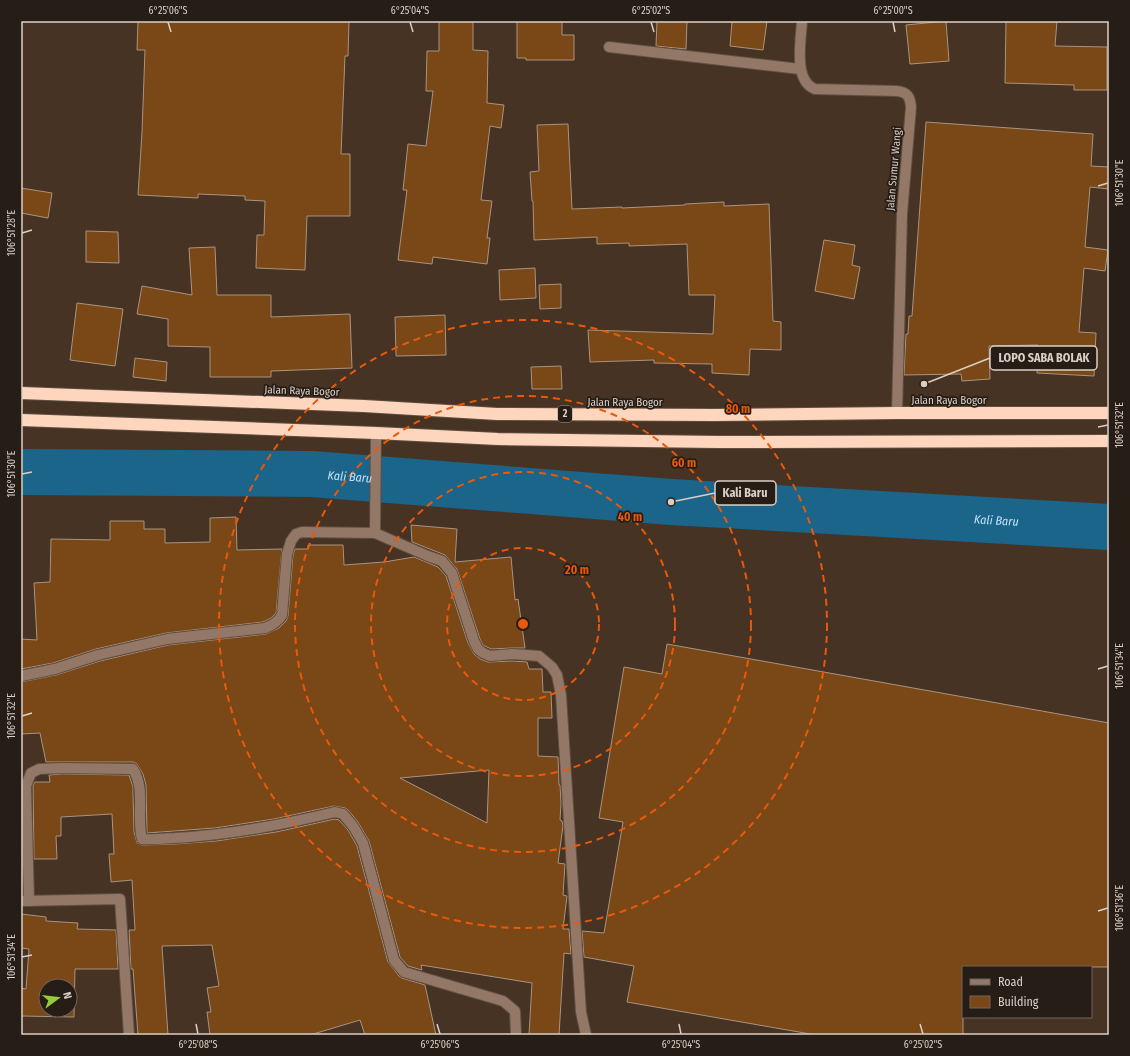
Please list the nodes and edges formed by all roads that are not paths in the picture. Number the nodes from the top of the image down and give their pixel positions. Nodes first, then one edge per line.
1 (802, 21) edge
2 (609, 47) dead end
3 (800, 69) junction
4 (21, 393) edge
5 (897, 413) junction
6 (1109, 413) edge
7 (21, 420) edge
8 (376, 433) junction
9 (1109, 441) edge
10 (375, 530) junction
11 (21, 676) edge
12 (25, 901) edge
13 (129, 1035) edge
14 (516, 1035) edge
15 (586, 1035) edge

1 - 3 street
2 - 3 street
3 - 5 street, Jalan Sumur Wangi
4 - 5 highway, Jalan Raya Bogor / 2
5 - 6 highway, Jalan Raya Bogor / 2
7 - 8 highway
8 - 9 highway
8 - 10 street
10 - 11 street
10 - 15 street
12 - 13 street
12 - 14 street

